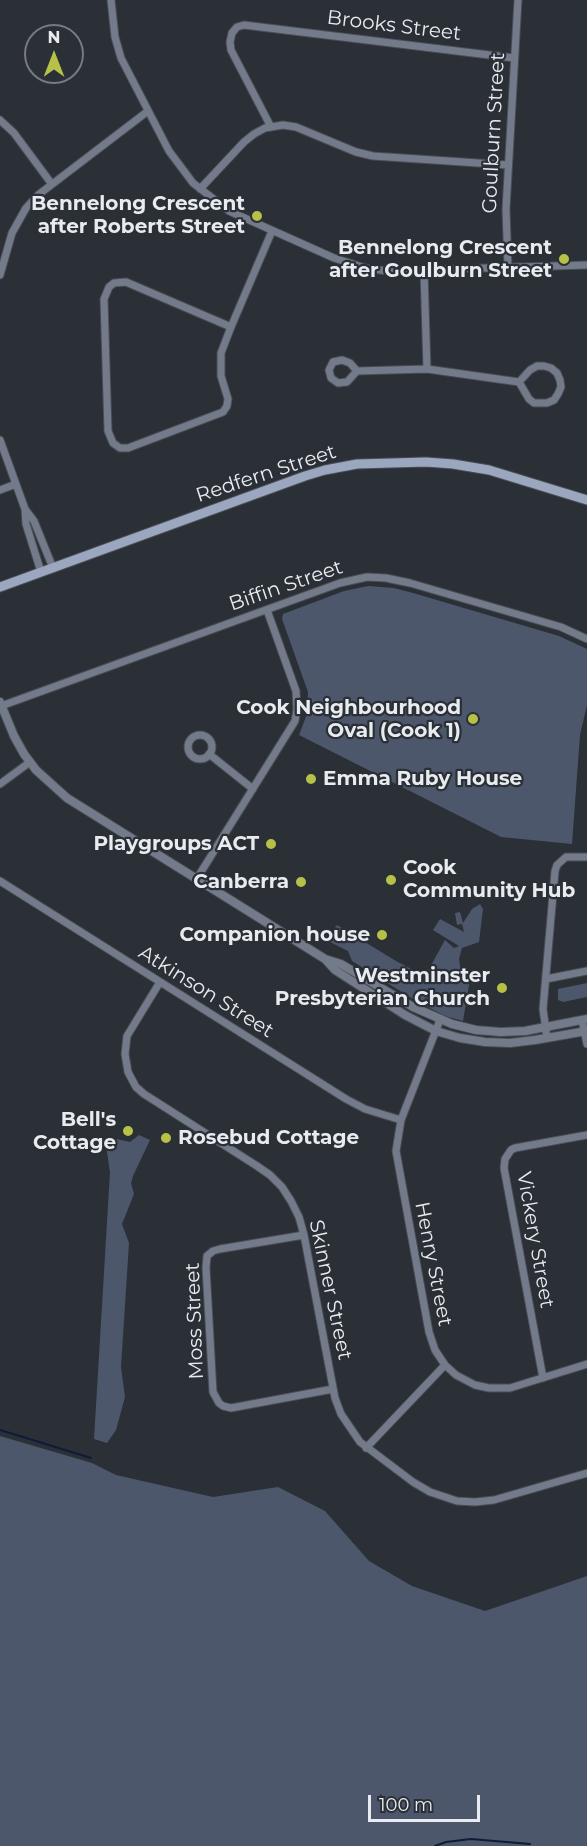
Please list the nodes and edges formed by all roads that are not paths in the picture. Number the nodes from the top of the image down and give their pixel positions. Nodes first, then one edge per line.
1 (111, 0) edge
2 (518, 0) edge
3 (514, 58) junction
4 (148, 111) junction
5 (0, 120) edge
6 (271, 127) junction
7 (508, 165) junction
8 (51, 183) junction
9 (200, 189) junction
10 (272, 231) junction
11 (587, 265) edge
12 (508, 268) junction
13 (424, 271) junction
14 (0, 275) edge
15 (231, 327) junction
16 (427, 369) junction
17 (357, 371) dead end
18 (519, 382) junction
19 (0, 440) edge
20 (16, 484) junction
21 (0, 490) edge
22 (587, 500) edge
23 (25, 509) junction
24 (53, 568) junction
25 (41, 572) junction
26 (0, 587) edge
27 (267, 610) junction
28 (587, 639) edge
29 (1, 704) edge
30 (209, 754) dead end
31 (30, 762) junction
32 (0, 784) edge
33 (253, 789) junction
34 (587, 857) edge
35 (195, 880) junction
36 (0, 881) edge
37 (325, 959) junction
38 (587, 971) edge
39 (546, 979) junction
40 (160, 982) junction
41 (440, 1020) junction
42 (585, 1020) edge
43 (545, 1027) junction
44 (436, 1031) junction
45 (586, 1031) edge
46 (547, 1038) junction
47 (587, 1044) edge
48 (401, 1120) junction
49 (587, 1135) edge
50 (304, 1235) junction
51 (587, 1364) edge
52 (445, 1365) junction
53 (543, 1378) junction
54 (333, 1389) junction
55 (366, 1448) junction
56 (587, 1473) edge

1 - 4 street
2 - 3 street, Goulburn Street
3 - 6 street, Brooks Street
3 - 7 street, Goulburn Street
4 - 8 street
4 - 9 street
5 - 8 street
6 - 7 street
6 - 9 street
7 - 12 street, Goulburn Street
8 - 14 street
9 - 10 street
10 - 13 street
10 - 15 street
11 - 12 street
12 - 13 street
13 - 16 street
15 - 15 street
16 - 17 street
16 - 18 street
18 - 18 street
19 - 20 street
20 - 21 street
20 - 23 street
22 - 24 main road, Redfern Street
23 - 24 street
23 - 25 street
24 - 25 main road, Redfern Street
25 - 26 main road, Redfern Street
27 - 28 street, Biffin Street
27 - 29 street, Biffin Street
27 - 33 street
29 - 31 street
30 - 33 street
31 - 32 street
31 - 35 street
33 - 35 street
34 - 39 street
35 - 37 street
36 - 40 street, Atkinson Street
37 - 41 street
37 - 44 street
38 - 39 street
39 - 43 street
40 - 48 street, Atkinson Street
40 - 50 street, Skinner Street
41 - 43 street
41 - 44 street, Henry Street
42 - 43 street
42 - 45 street
43 - 46 street
44 - 46 street
44 - 48 street, Henry Street
45 - 46 street
45 - 47 street
48 - 52 street, Henry Street
49 - 53 street, Vickery Street
50 - 54 street, Skinner Street
50 - 54 street, Moss Street
51 - 53 street, Henry Street
52 - 53 street, Henry Street
52 - 55 street
54 - 55 street, Skinner Street
55 - 56 street, Skinner Street

